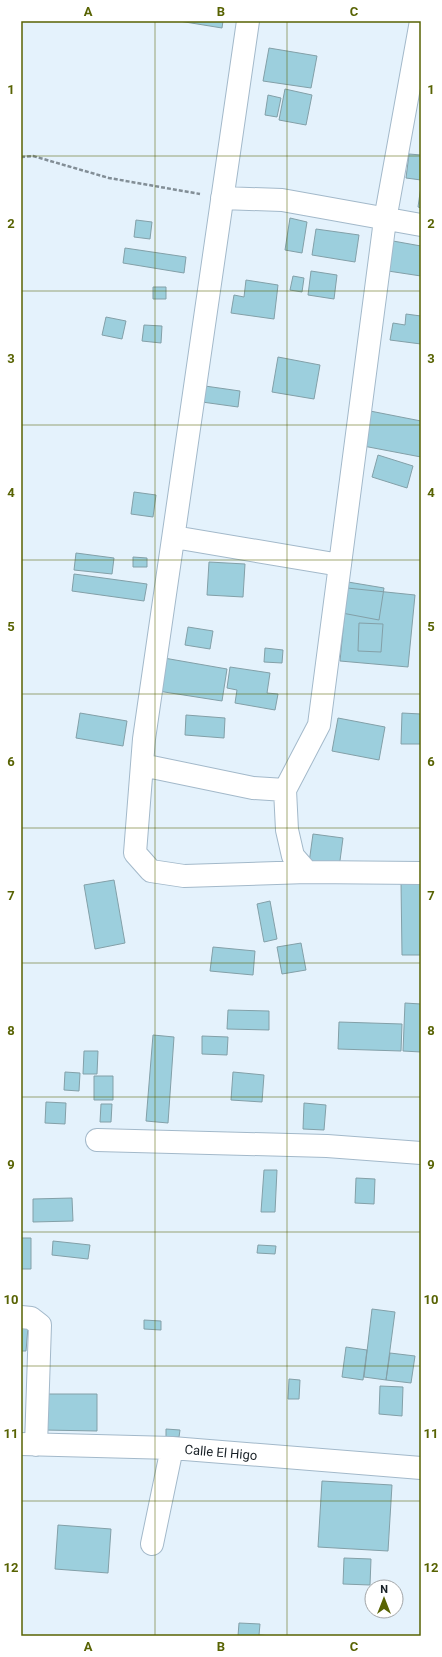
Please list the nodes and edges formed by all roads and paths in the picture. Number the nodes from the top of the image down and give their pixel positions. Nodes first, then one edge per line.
1 (248, 21) edge
2 (421, 21) edge
3 (21, 157) edge
4 (222, 198) junction
5 (282, 200) junction
6 (385, 220) junction
7 (421, 225) edge
8 (212, 261) junction
9 (174, 537) junction
10 (340, 565) junction
11 (142, 765) junction
12 (285, 790) junction
13 (307, 872) junction
14 (421, 873) edge
15 (97, 1140) dead end
16 (421, 1153) edge
17 (21, 1317) edge
18 (29, 1444) edge
19 (172, 1448) junction
20 (421, 1468) edge
21 (152, 1544) dead end

1 - 4 street
2 - 6 street
3 - 4 path
4 - 5 street
4 - 8 street
5 - 6 street
5 - 8 street
6 - 7 street
6 - 10 street
8 - 9 street
9 - 10 street
9 - 11 street
10 - 12 street
11 - 12 street
11 - 13 street
12 - 13 street
13 - 14 street
15 - 16 street
17 - 18 street
18 - 19 street, Calle El Higo
19 - 20 street, Calle El Higo
19 - 21 street

